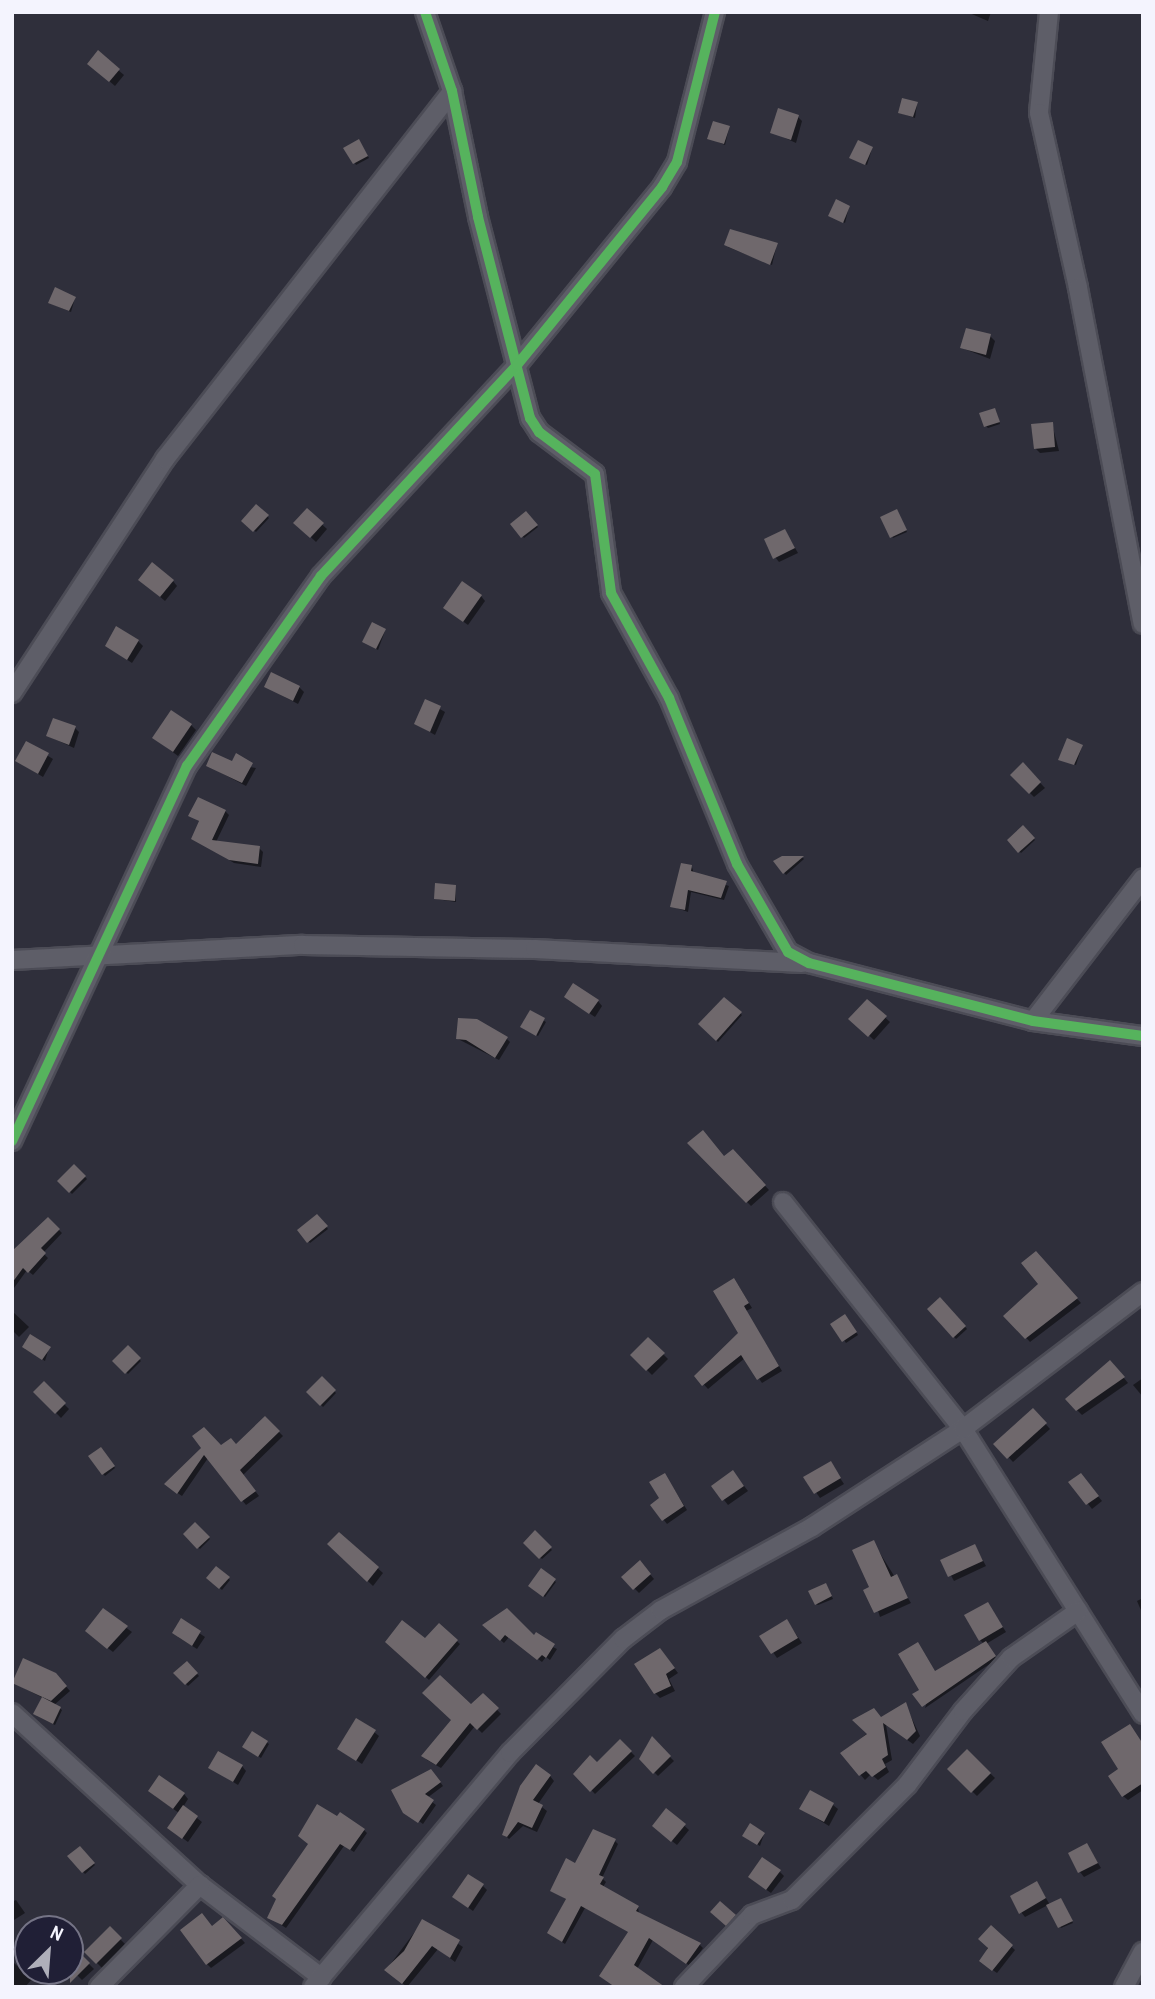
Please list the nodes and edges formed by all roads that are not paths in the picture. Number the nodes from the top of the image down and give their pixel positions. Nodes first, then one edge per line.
1 (425, 12) edge
2 (715, 12) edge
3 (1049, 12) edge
4 (452, 91) junction
5 (517, 365) junction
6 (1143, 624) edge
7 (12, 693) edge
8 (1143, 878) edge
9 (100, 953) junction
10 (12, 960) edge
11 (809, 963) junction
12 (1033, 1021) junction
13 (1143, 1036) edge
14 (12, 1141) edge
15 (783, 1202) dead end
16 (1143, 1292) edge
17 (963, 1429) junction
18 (1078, 1611) junction
19 (12, 1713) edge
20 (1143, 1714) edge
21 (200, 1885) junction
22 (1143, 1952) edge
23 (318, 1982) edge
24 (1128, 1984) edge
25 (99, 1987) edge
26 (684, 1987) edge

1 - 4 street
2 - 5 street
3 - 6 street
4 - 5 street
4 - 7 street
5 - 9 street
5 - 11 street
8 - 12 street
9 - 10 street
9 - 11 street
9 - 14 street
11 - 12 street
12 - 13 street
15 - 17 street
16 - 17 street
17 - 18 street
17 - 23 street
18 - 20 street
18 - 26 street
19 - 21 street
21 - 23 street
21 - 25 street
22 - 24 street

